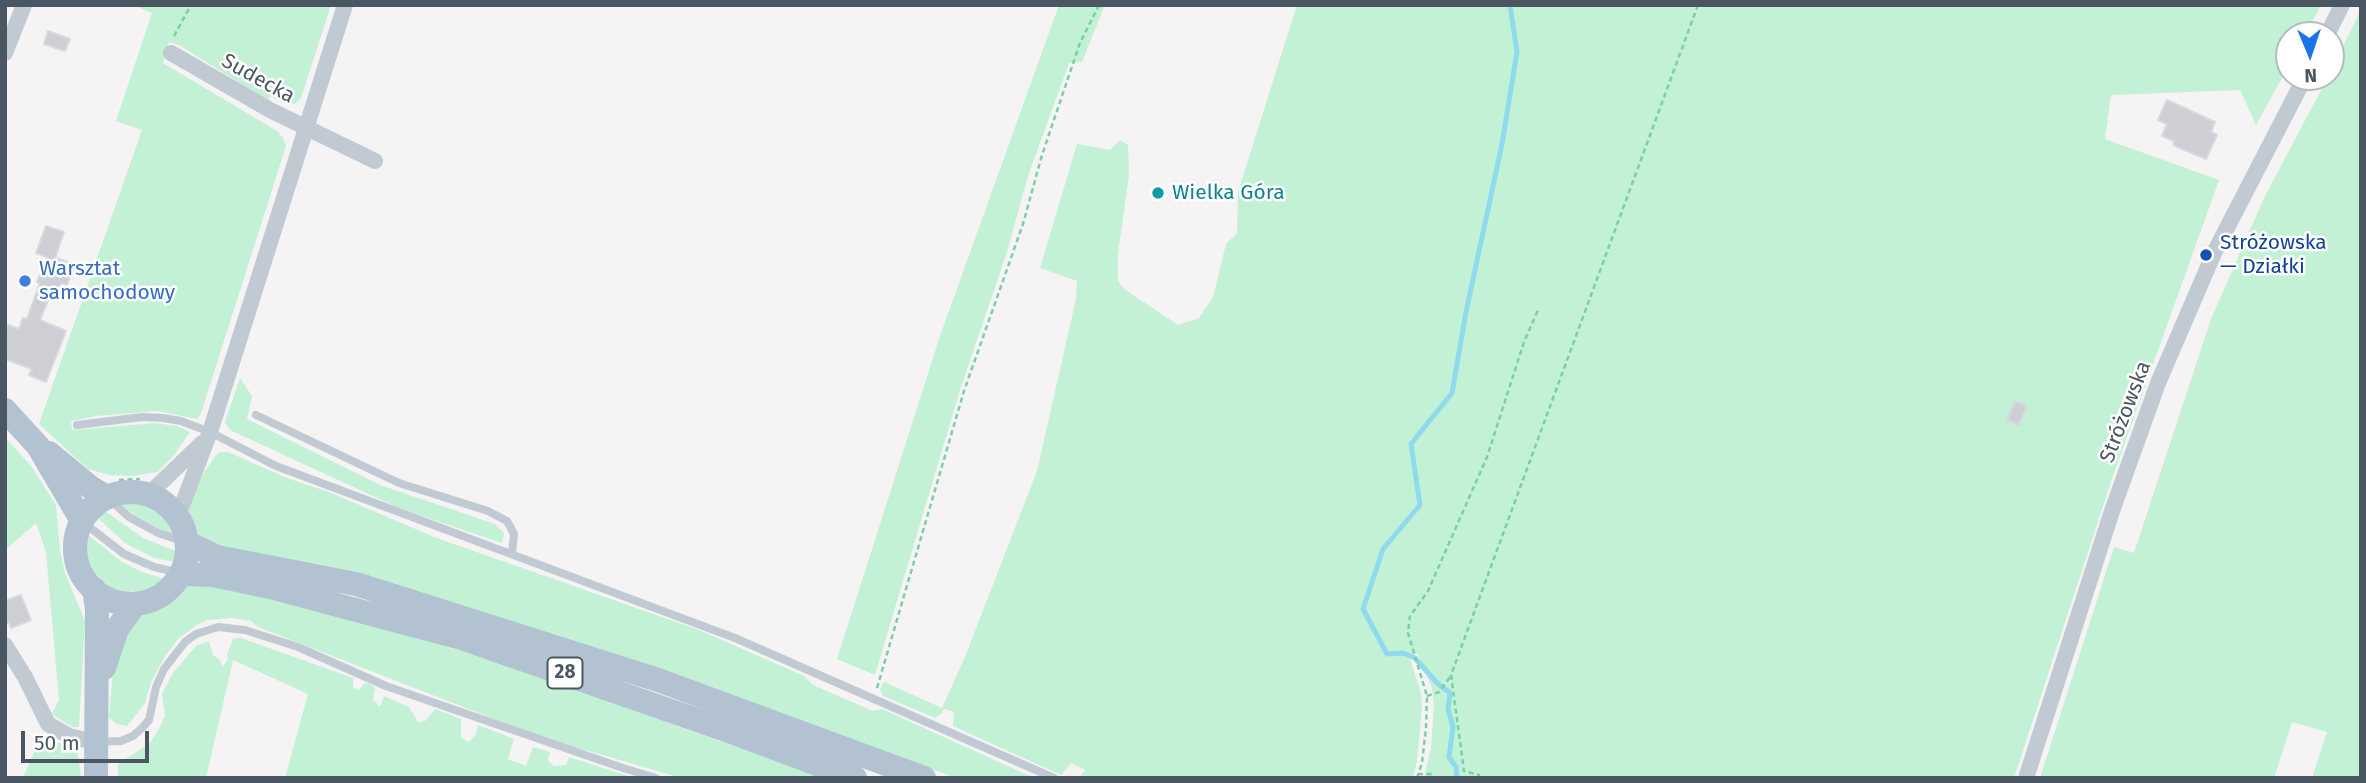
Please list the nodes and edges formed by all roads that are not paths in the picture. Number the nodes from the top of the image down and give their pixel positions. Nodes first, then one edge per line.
1 (24, 5) edge
2 (345, 5) edge
3 (2342, 5) edge
4 (2334, 21) edge
5 (5, 53) edge
6 (171, 53) road end
7 (2298, 91) edge
8 (305, 129) junction
9 (374, 161) dead end
10 (5, 410) edge
11 (256, 415) dead end
12 (77, 425) dead end
13 (208, 435) junction
14 (38, 446) junction
15 (150, 486) junction
16 (111, 489) junction
17 (178, 516) junction
18 (82, 522) junction
19 (187, 543) junction
20 (512, 553) junction
21 (181, 574) junction
22 (94, 589) junction
23 (135, 604) junction
24 (5, 645) edge
25 (97, 688) junction
26 (95, 742) junction
27 (96, 778) edge
28 (656, 778) edge
29 (855, 778) edge
30 (924, 778) edge
31 (1054, 778) edge
32 (2026, 778) edge

1 - 5 street
2 - 8 street
3 - 4 street
6 - 8 street, Sudecka
7 - 32 street, Stróżowska
8 - 9 street, Sudecka
8 - 13 street
10 - 14 main road
11 - 20 lane
12 - 13 lane
13 - 15 street
13 - 17 street
13 - 20 lane
14 - 16 main road
14 - 18 main road
15 - 16 main road
15 - 17 main road
16 - 18 main road
16 - 19 lane
17 - 19 main road
18 - 21 lane
18 - 22 main road
19 - 21 main road
19 - 30 main road, 28
20 - 31 lane
21 - 23 main road
21 - 29 main road, 28
22 - 23 main road
22 - 25 main road
23 - 25 main road
24 - 26 street
25 - 26 main road
26 - 27 main road
26 - 28 lane

